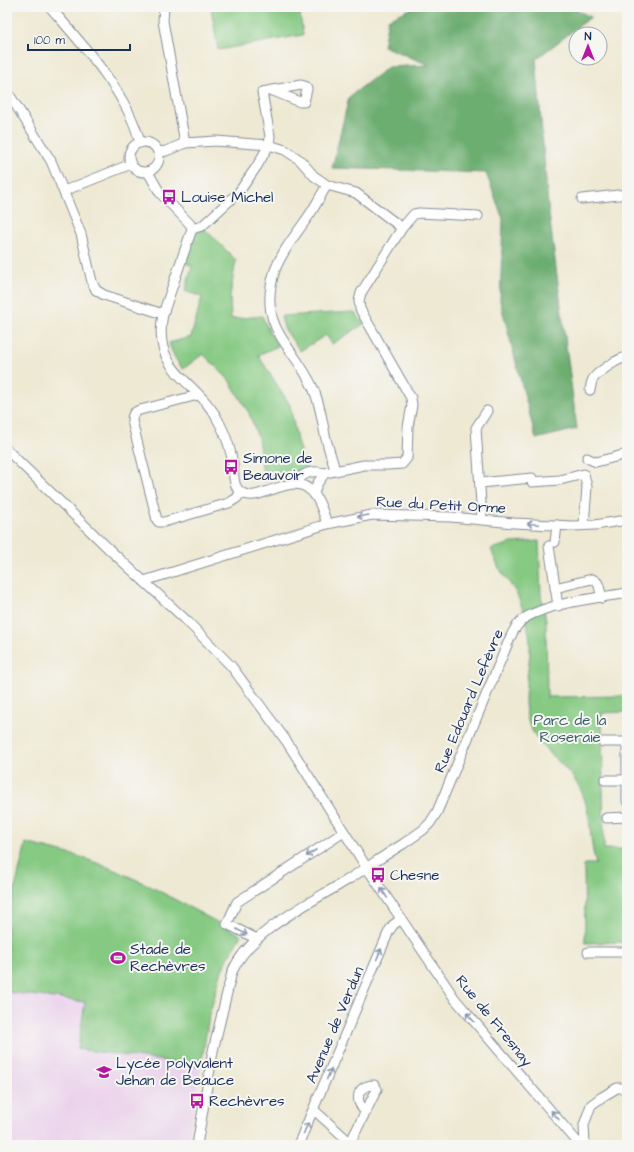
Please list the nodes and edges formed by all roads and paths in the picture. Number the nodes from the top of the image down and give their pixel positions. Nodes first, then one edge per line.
1 (50, 7) edge
2 (164, 7) edge
3 (271, 90) dead end
4 (7, 91) edge
5 (140, 143) junction
6 (184, 143) junction
7 (269, 145) junction
8 (158, 152) junction
9 (131, 164) junction
10 (148, 172) junction
11 (326, 185) junction
12 (64, 191) junction
13 (627, 194) edge
14 (582, 200) dead end
15 (478, 216) dead end
16 (402, 228) junction
17 (192, 229) junction
18 (164, 314) junction
19 (627, 357) edge
20 (590, 390) dead end
21 (198, 395) junction
22 (486, 411) dead end
23 (7, 450) edge
24 (627, 454) edge
25 (587, 458) dead end
26 (335, 470) junction
27 (325, 473) junction
28 (480, 483) junction
29 (296, 484) junction
30 (241, 492) junction
31 (314, 494) junction
32 (482, 519) junction
33 (627, 520) edge
34 (327, 524) junction
35 (556, 525) junction
36 (584, 525) junction
37 (144, 581) junction
38 (555, 588) junction
39 (627, 593) edge
40 (602, 598) junction
41 (558, 606) junction
42 (603, 742) dead end
43 (627, 742) edge
44 (627, 746) edge
45 (605, 780) dead end
46 (627, 780) edge
47 (627, 801) edge
48 (627, 817) edge
49 (606, 818) dead end
50 (344, 832) junction
51 (367, 868) junction
52 (401, 919) junction
53 (257, 939) junction
54 (588, 952) dead end
55 (627, 952) edge
56 (627, 1088) edge
57 (314, 1110) junction
58 (366, 1112) dead end
59 (584, 1125) junction
60 (569, 1131) junction
61 (349, 1141) edge
62 (197, 1145) edge
63 (298, 1145) edge
64 (340, 1145) edge
65 (580, 1145) edge
66 (585, 1145) edge

1 - 5 street
2 - 6 street
3 - 7 street
4 - 12 street
5 - 8 street
5 - 9 street
6 - 7 street
6 - 8 street
7 - 11 street
7 - 17 street
8 - 10 street
9 - 10 street
9 - 12 street
10 - 17 street
11 - 16 street
11 - 26 street
12 - 18 street
13 - 14 street
15 - 16 street
16 - 26 street
17 - 18 street
18 - 21 street
19 - 20 street
21 - 30 street
21 - 30 street
22 - 28 street
23 - 37 street, Rue de Fresnay
24 - 25 street
26 - 27 street
27 - 29 street
27 - 31 street
28 - 32 street
28 - 36 street
29 - 30 street
29 - 31 street
31 - 34 street
32 -> 34 street, Rue du Petit Orme
35 -> 32 street, Rue du Petit Orme
33 - 36 street, Rue du Petit Orme
34 - 37 street, Rue du Petit Orme
35 - 36 street, Rue du Petit Orme
35 - 38 street
37 - 50 street, Rue de Fresnay
38 - 40 street
38 - 41 street
39 - 40 street, Rue Edouard Lefèvre
40 - 41 street, Rue Edouard Lefèvre
41 - 51 street, Rue Edouard Lefèvre
42 - 43 street
44 - 46 street
45 - 46 street
46 - 47 street
48 - 49 street
50 - 51 street, Rue de Fresnay
50 -> 53 street
52 -> 51 street, Rue de Fresnay
51 - 53 street, Rue Edouard Lefèvre
57 -> 52 street, Avenue de Verdun
60 -> 52 street, Rue de Fresnay
53 - 62 street, Rue Edouard Lefèvre
54 - 55 street
56 - 59 street
57 - 61 street
63 -> 57 street, Avenue de Verdun
58 - 61 street
59 - 60 street
59 - 66 street
60 - 65 street, Rue de Fresnay
61 - 64 street

